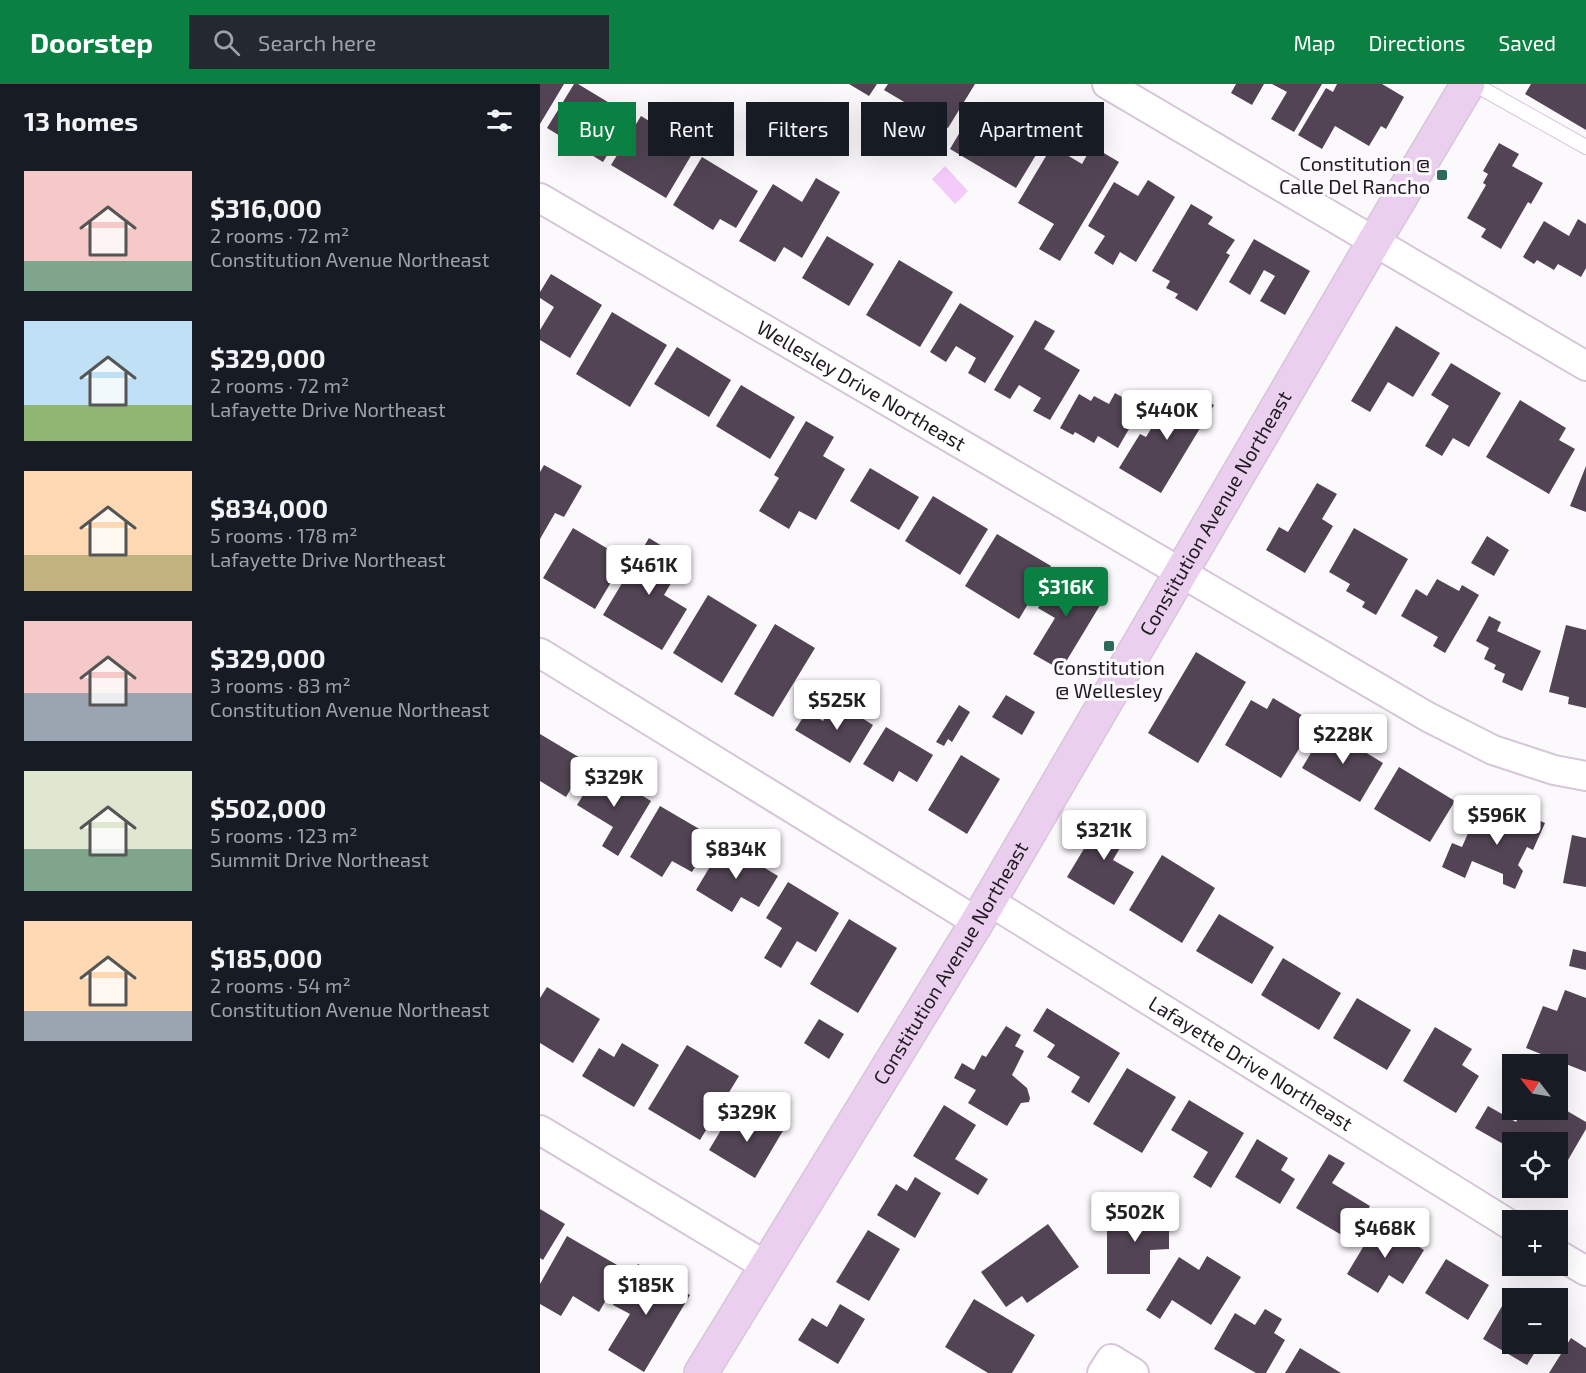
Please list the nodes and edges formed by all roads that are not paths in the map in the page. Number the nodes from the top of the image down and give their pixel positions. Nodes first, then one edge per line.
1 (1107, 84) edge
2 (1468, 84) edge
3 (1474, 84) edge
4 (1586, 147) edge
5 (540, 198) edge
6 (1375, 240) junction
7 (1586, 366) edge
8 (1183, 572) junction
9 (540, 653) edge
10 (1586, 776) edge
11 (983, 912) junction
12 (540, 1130) edge
13 (1502, 1220) edge
14 (1568, 1259) edge
15 (766, 1266) junction
16 (1584, 1267) edge
17 (701, 1373) edge

1 - 6 street
2 - 6 street, Constitution Avenue Northeast
3 - 4 lane
5 - 8 street, Wellesley Drive Northeast
6 - 7 street
6 - 8 street, Constitution Avenue Northeast
8 - 10 street, Wellesley Drive Northeast
8 - 11 street, Constitution Avenue Northeast
9 - 11 street, Lafayette Drive Northeast
11 - 13 street, Lafayette Drive Northeast
11 - 15 street, Constitution Avenue Northeast
12 - 15 street
14 - 16 street
15 - 17 street, Constitution Avenue Northeast

